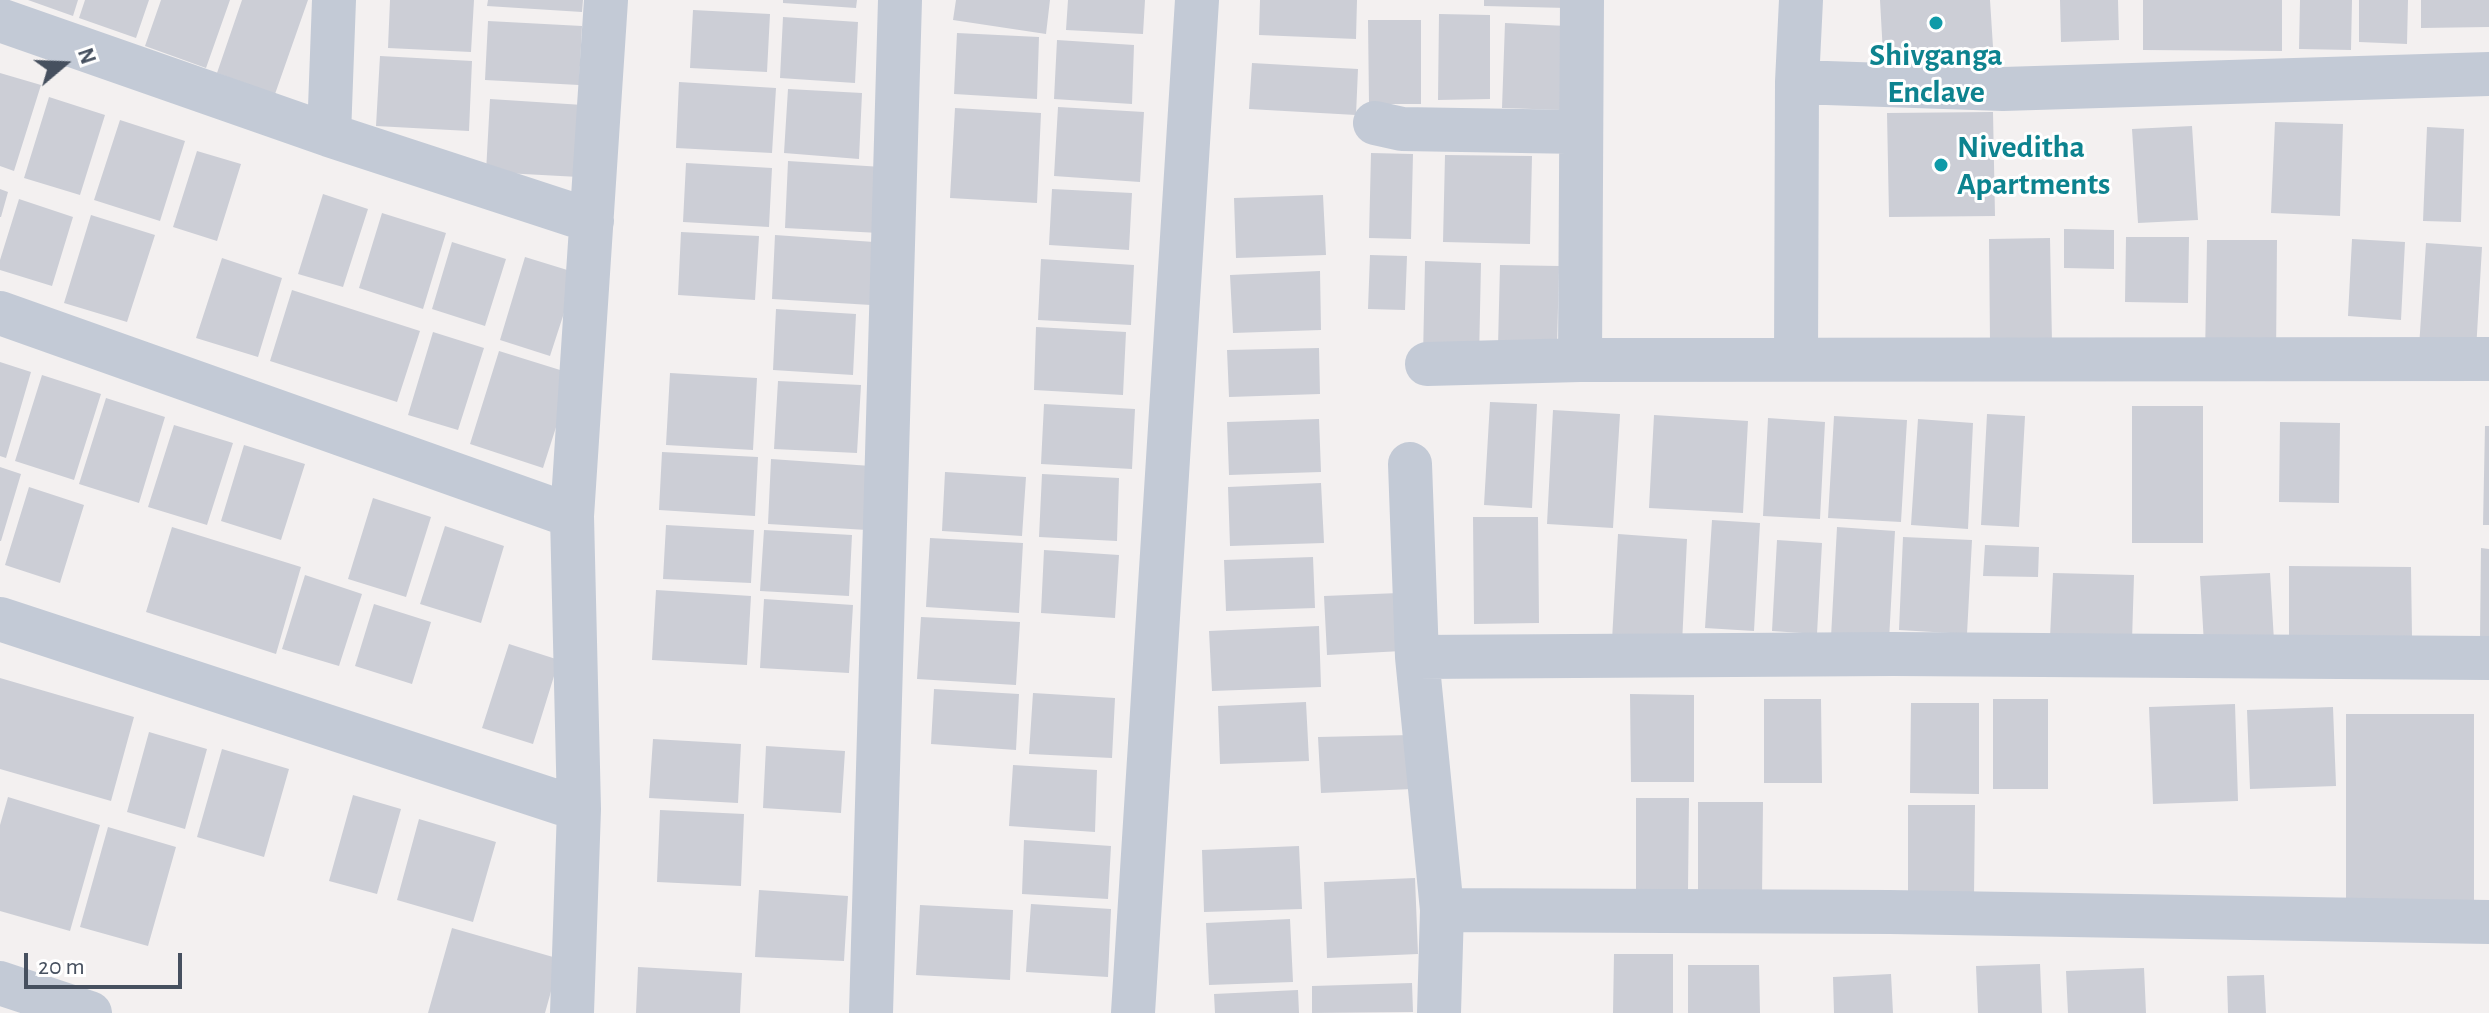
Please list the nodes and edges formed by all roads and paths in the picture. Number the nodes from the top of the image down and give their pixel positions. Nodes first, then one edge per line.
1 (334, 0) edge
2 (606, 0) edge
3 (900, 0) edge
4 (1197, 0) edge
5 (1582, 0) edge
6 (1801, 0) edge
7 (0, 20) edge
8 (2489, 74) edge
9 (1797, 82) junction
10 (1375, 123) dead end
11 (1581, 132) junction
12 (329, 135) junction
13 (592, 221) junction
14 (0, 313) edge
15 (2489, 359) edge
16 (1580, 360) junction
17 (1796, 360) junction
18 (1427, 364) dead end
19 (1410, 464) dead end
20 (572, 516) junction
21 (0, 619) edge
22 (1417, 657) junction
23 (2489, 658) edge
24 (579, 809) junction
25 (1442, 910) junction
26 (2489, 922) edge
27 (0, 983) edge
28 (90, 1013) edge
29 (572, 1013) edge
30 (871, 1013) edge
31 (1133, 1013) edge
32 (1439, 1013) edge

1 - 12 street
2 - 13 street
3 - 30 street
4 - 31 street
5 - 11 street
6 - 9 street
7 - 12 street
8 - 9 street
9 - 17 street
10 - 11 street
11 - 16 street
12 - 13 street
13 - 20 street
14 - 20 street
15 - 17 street
16 - 17 street
16 - 18 street
19 - 22 street
20 - 24 street
21 - 24 street
22 - 23 street
22 - 25 street
24 - 29 street
25 - 26 street
25 - 32 street
27 - 28 street

